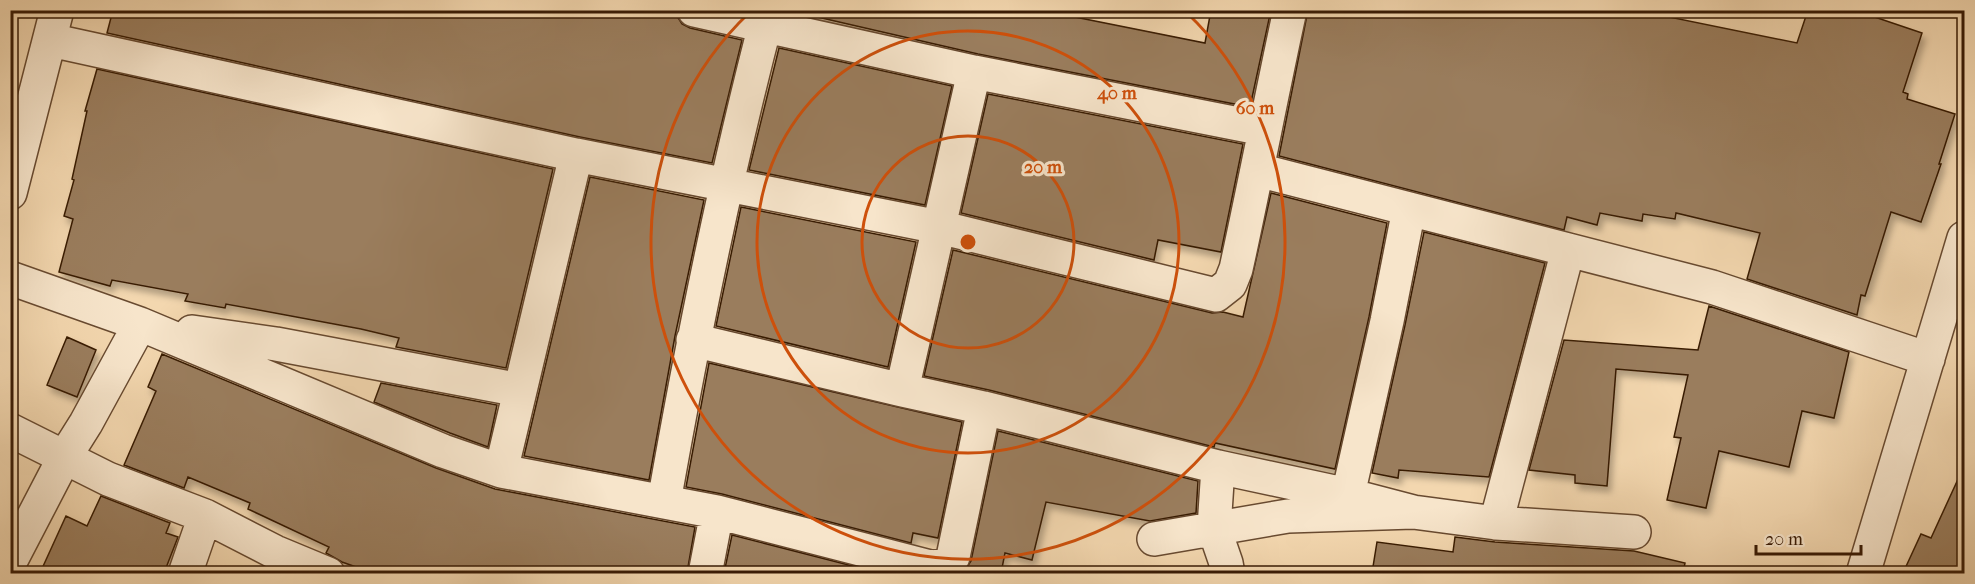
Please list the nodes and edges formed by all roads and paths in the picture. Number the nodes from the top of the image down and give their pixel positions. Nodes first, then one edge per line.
1 (694, 10) edge
2 (1290, 10) edge
3 (767, 19) edge
4 (54, 25) edge
5 (974, 72) junction
6 (1264, 129) junction
7 (576, 155) junction
8 (1258, 170) junction
9 (726, 185) junction
10 (10, 193) edge
11 (1409, 209) junction
12 (939, 227) junction
13 (1965, 238) edge
14 (1568, 250) junction
15 (10, 278) edge
16 (140, 324) junction
17 (693, 340) junction
18 (1928, 359) junction
19 (520, 390) junction
20 (902, 390) junction
21 (984, 408) junction
22 (10, 430) edge
23 (64, 458) junction
24 (1218, 467) junction
25 (501, 471) junction
26 (1348, 495) junction
27 (664, 502) junction
28 (717, 512) junction
29 (1413, 512) junction
30 (205, 516) junction
31 (1496, 523) junction
32 (1214, 528) junction
33 (1634, 532) dead end
34 (1155, 539) dead end
35 (10, 562) edge
36 (185, 573) edge
37 (327, 573) edge
38 (705, 573) edge
39 (1228, 573) edge
40 (1863, 573) edge

1 - 3 street
2 - 6 street
3 - 5 street
3 - 9 street
4 - 7 street
4 - 10 street
5 - 6 street
5 - 12 street
6 - 8 street
7 - 9 street
7 - 19 street
8 - 11 street
8 - 12 street
9 - 12 street
9 - 17 street
11 - 14 street
11 - 26 street
12 - 20 street
13 - 18 street
14 - 18 street
14 - 31 street
15 - 16 street
16 - 19 street
16 - 23 street
16 - 25 street
17 - 20 street
17 - 27 street
18 - 40 street
19 - 25 street
20 - 21 street
21 - 24 street
21 - 28 street
22 - 23 street
23 - 30 street
23 - 35 street
24 - 26 street
24 - 32 street
25 - 27 street
26 - 29 street
27 - 28 street
28 - 38 street
29 - 31 street
29 - 32 street
30 - 36 street
30 - 37 street
31 - 33 street
32 - 34 street
32 - 39 street

